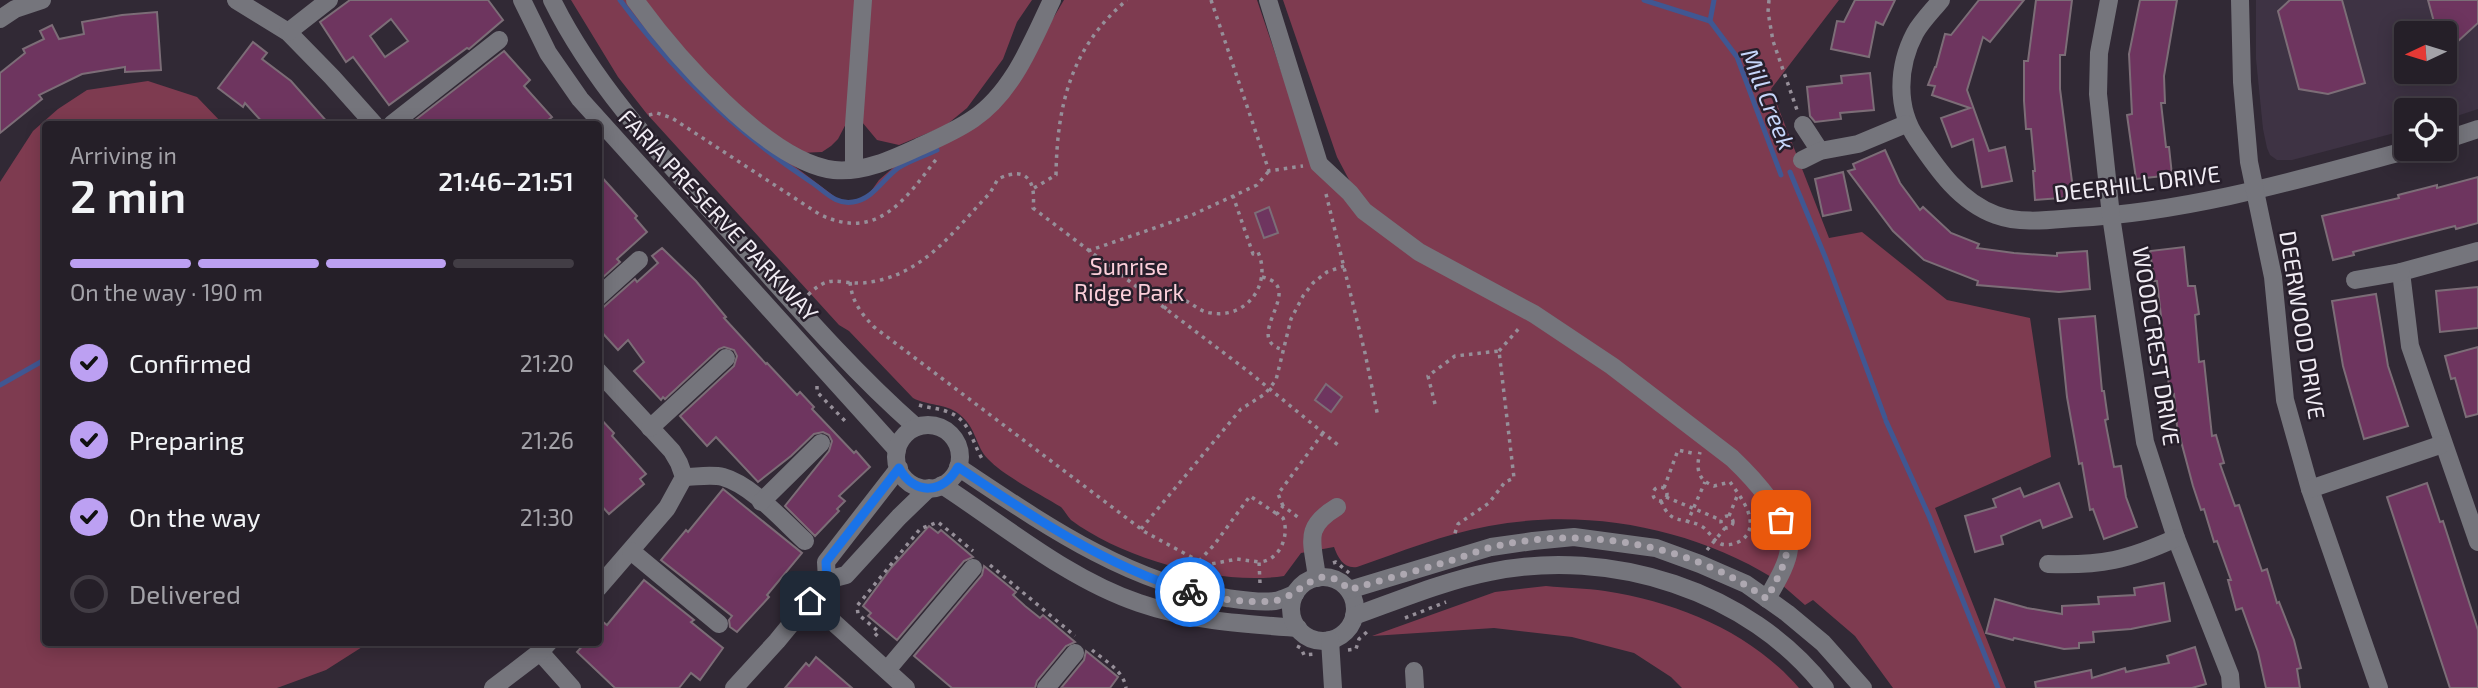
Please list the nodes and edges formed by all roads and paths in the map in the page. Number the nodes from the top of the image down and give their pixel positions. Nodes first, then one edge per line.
1 (42, 0) edge
2 (236, 0) edge
3 (329, 0) edge
4 (522, 0) edge
5 (552, 0) edge
6 (635, 0) edge
7 (863, 0) edge
8 (1052, 0) edge
9 (1127, 0) edge
10 (1211, 0) edge
11 (1268, 0) edge
12 (1769, 0) edge
13 (1941, 0) edge
14 (2109, 0) edge
15 (2240, 0) edge
16 (8, 9) edge
17 (288, 33) junction
18 (499, 40) dead end
19 (371, 121) edge
20 (396, 121) edge
21 (600, 121) edge
22 (602, 123) edge
23 (1906, 124) junction
24 (1803, 125) joint
25 (2478, 130) edge
26 (2457, 136) edge
27 (1819, 151) junction
28 (2394, 154) edge
29 (1802, 160) dead end
30 (1319, 164) junction
31 (854, 169) junction
32 (1269, 171) junction
33 (1034, 188) junction
34 (2256, 191) junction
35 (1233, 196) junction
36 (2111, 216) junction
37 (1088, 251) junction
38 (2478, 251) edge
39 (639, 260) dead end
40 (1344, 266) junction
41 (2401, 272) junction
42 (1262, 277) junction
43 (2355, 280) dead end
44 (850, 282) junction
45 (602, 293) edge
46 (808, 295) dead end
47 (1164, 309) junction
48 (1532, 313) junction
49 (1284, 350) junction
50 (1499, 351) junction
51 (726, 358) dead end
52 (602, 375) edge
53 (1269, 389) junction
54 (817, 392) dead end
55 (910, 401) dead end
56 (1434, 404) dead end
57 (1378, 416) dead end
58 (851, 427) dead end
59 (916, 427) junction
60 (650, 428) junction
61 (1323, 433) junction
62 (1704, 437) junction
63 (821, 443) dead end
64 (1338, 444) dead end
65 (2443, 444) junction
66 (897, 450) junction
67 (1699, 455) junction
68 (988, 465) dead end
69 (958, 467) junction
70 (899, 468) junction
71 (684, 477) junction
72 (1705, 482) junction
73 (936, 487) junction
74 (1664, 488) junction
75 (2310, 489) junction
76 (1738, 494) junction
77 (1667, 497) junction
78 (1661, 501) junction
79 (761, 502) junction
80 (1283, 506) junction
81 (1337, 506) dead end
82 (1693, 508) junction
83 (1277, 514) junction
84 (1729, 516) junction
85 (1721, 520) junction
86 (1687, 523) junction
87 (1140, 528) junction
88 (1725, 528) junction
89 (1298, 531) dead end
90 (1454, 536) dead end
91 (2176, 537) junction
92 (1715, 540) junction
93 (805, 541) dead end
94 (2478, 542) edge
95 (1707, 550) dead end
96 (631, 551) junction
97 (1199, 561) junction
98 (980, 562) junction
99 (1259, 562) junction
100 (2048, 564) dead end
101 (1317, 578) junction
102 (827, 580) junction
103 (1260, 583) dead end
104 (602, 584) edge
105 (1349, 590) junction
106 (1295, 594) junction
107 (1767, 599) junction
108 (810, 601) junction
109 (1443, 605) dead end
110 (1354, 616) junction
111 (1404, 618) dead end
112 (719, 624) dead end
113 (1298, 628) junction
114 (874, 638) dead end
115 (1330, 640) junction
116 (1081, 646) junction
117 (545, 647) edge
118 (887, 670) junction
119 (493, 688) edge
120 (572, 688) edge
121 (734, 688) edge
122 (906, 688) edge
123 (1046, 688) edge
124 (1126, 688) edge
125 (1333, 688) edge
126 (1825, 688) edge
127 (1863, 688) edge
128 (2231, 688) edge
129 (2379, 688) edge

1 - 16 street
2 - 17 street
3 - 17 street
4 - 21 street, FARIA PRESERVE PARKWAY
5 - 59 street, FARIA PRESERVE PARKWAY
6 - 31 street
7 - 31 street
8 - 31 street
9 - 33 path
10 - 32 path
11 - 30 street
12 - 24 path
13 - 23 street, DEERHILL DRIVE
14 - 36 street, WOODCREST DRIVE
15 - 34 street, DEERWOOD DRIVE
17 - 19 street
18 - 20 street
22 - 66 street, FARIA PRESERVE PARKWAY
23 - 27 street
23 - 36 street, DEERHILL DRIVE
24 - 27 street
25 - 26 street
27 - 29 street
28 - 34 street, DEERHILL DRIVE
30 - 32 path
30 - 40 path
30 - 48 street
32 - 35 path
33 - 37 path
33 - 44 path
34 - 36 street, DEERHILL DRIVE
34 - 75 street, DEERWOOD DRIVE
35 - 37 path
35 - 42 path
36 - 91 street, WOODCREST DRIVE
37 - 47 path
38 - 41 street
39 - 45 street
40 - 49 path
40 - 57 path
41 - 43 street
41 - 65 street
42 - 47 path
42 - 49 path
44 - 46 path
44 - 87 path
47 - 53 path
48 - 50 path
48 - 62 street
49 - 53 path
50 - 56 path
50 - 90 path
51 - 60 street
52 - 60 street
53 - 61 path
53 - 87 path
54 - 58 path
55 - 68 path
59 - 66 street
59 - 69 street
60 - 71 street
61 - 64 path
61 - 80 path
62 - 67 path
62 - 107 street
63 - 79 street
65 - 75 street
65 - 94 street
66 - 70 street
67 - 72 path
67 - 74 path
69 - 73 street
69 - 106 street
70 - 73 street
70 - 102 street
71 - 79 street
71 - 96 street
72 - 76 path
72 - 82 path
73 - 102 street
73 - 113 street
74 - 77 path
74 - 78 path
75 - 129 street, DEERWOOD DRIVE
76 - 84 path
76 - 92 path
77 - 78 path
77 - 82 path
78 - 86 path
79 - 93 street
80 - 83 path
80 - 89 path
81 - 101 street
82 - 85 path
82 - 86 path
83 - 97 path
83 - 99 path
84 - 85 path
84 - 88 path
85 - 88 path
86 - 92 path
87 - 97 path
88 - 92 path
91 - 100 street
91 - 128 street, WOODCREST DRIVE
92 - 95 path
96 - 104 street
96 - 112 street
97 - 99 path
98 - 114 path
98 - 116 path
98 - 118 street
99 - 103 path
101 - 105 street
101 - 106 street
102 - 108 street
105 - 107 street
105 - 110 street
106 - 113 street
107 - 127 street
108 - 118 street
108 - 121 street
109 - 111 path
110 - 115 street
110 - 126 street
113 - 115 street
115 - 125 street
116 - 123 street
116 - 124 path
117 - 119 street
117 - 120 street
118 - 122 street

